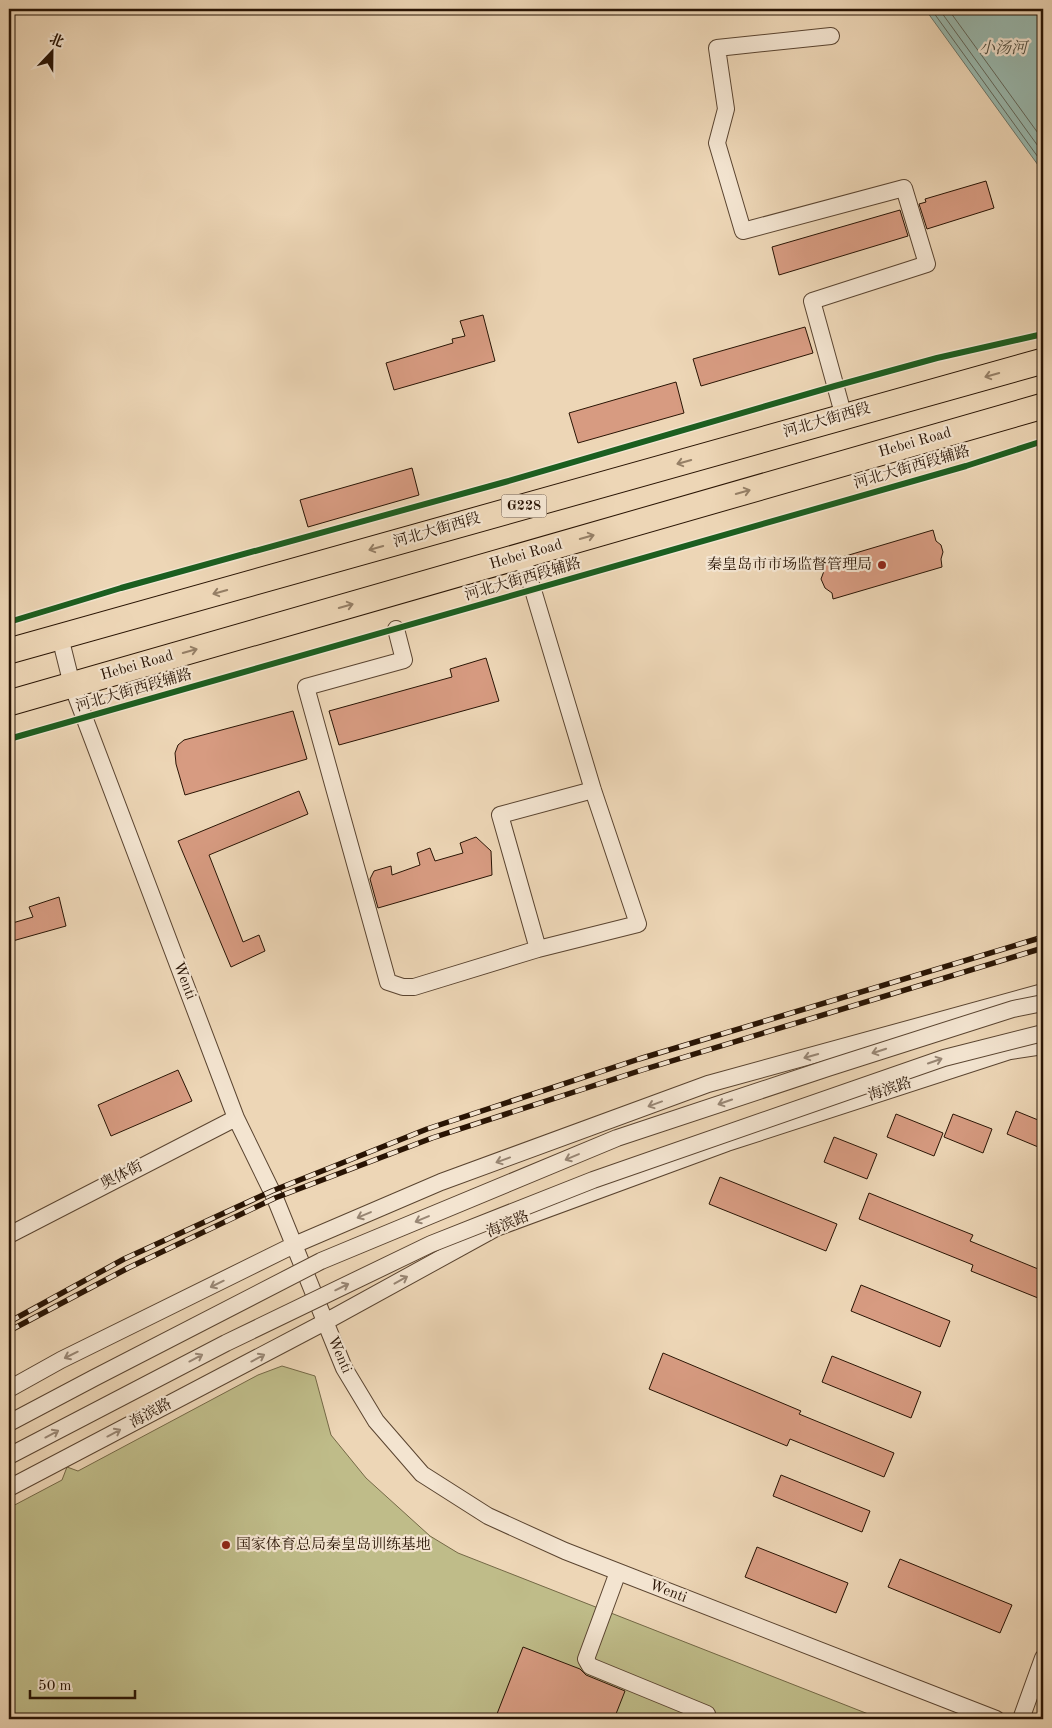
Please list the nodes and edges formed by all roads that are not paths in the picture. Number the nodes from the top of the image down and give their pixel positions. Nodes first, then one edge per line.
1 (831, 36) dead end
2 (1041, 362) edge
3 (1043, 406) edge
4 (844, 417) junction
5 (522, 556) junction
6 (396, 629) dead end
7 (60, 636) junction
8 (9, 651) edge
9 (72, 685) junction
10 (9, 703) edge
11 (593, 790) junction
12 (538, 949) junction
13 (1043, 992) edge
14 (1043, 1003) edge
15 (1043, 1032) edge
16 (1043, 1046) edge
17 (236, 1118) junction
18 (9, 1235) edge
19 (294, 1245) junction
20 (325, 1322) junction
21 (9, 1389) edge
22 (9, 1424) edge
23 (9, 1456) edge
24 (9, 1488) edge
25 (618, 1572) junction
26 (1043, 1658) edge
27 (705, 1719) edge
28 (996, 1719) edge
29 (1021, 1719) edge

1 - 4 street
2 -> 4 highway, 河北大街西段 / G228
5 -> 3 highway, Hebei Road
4 -> 7 highway, 河北大街西段 / G228
9 -> 5 highway, Hebei Road
5 - 11 street
6 - 12 street
7 - 8 highway, 河北大街西段 / G228
7 - 9 street, Wenti
9 - 10 highway, Hebei Road
9 - 17 street, Wenti
11 - 12 street
11 - 12 street
13 -> 19 street
14 -> 22 street, bridge
23 -> 15 street, 海滨路, bridge
20 -> 16 street, 海滨路
17 - 18 street, 奥体街
17 - 19 street, Wenti
19 - 20 street, Wenti
19 -> 21 street
24 -> 20 street, 海滨路
20 - 25 street, Wenti
25 - 27 street
25 - 28 street, Wenti
26 - 29 street

